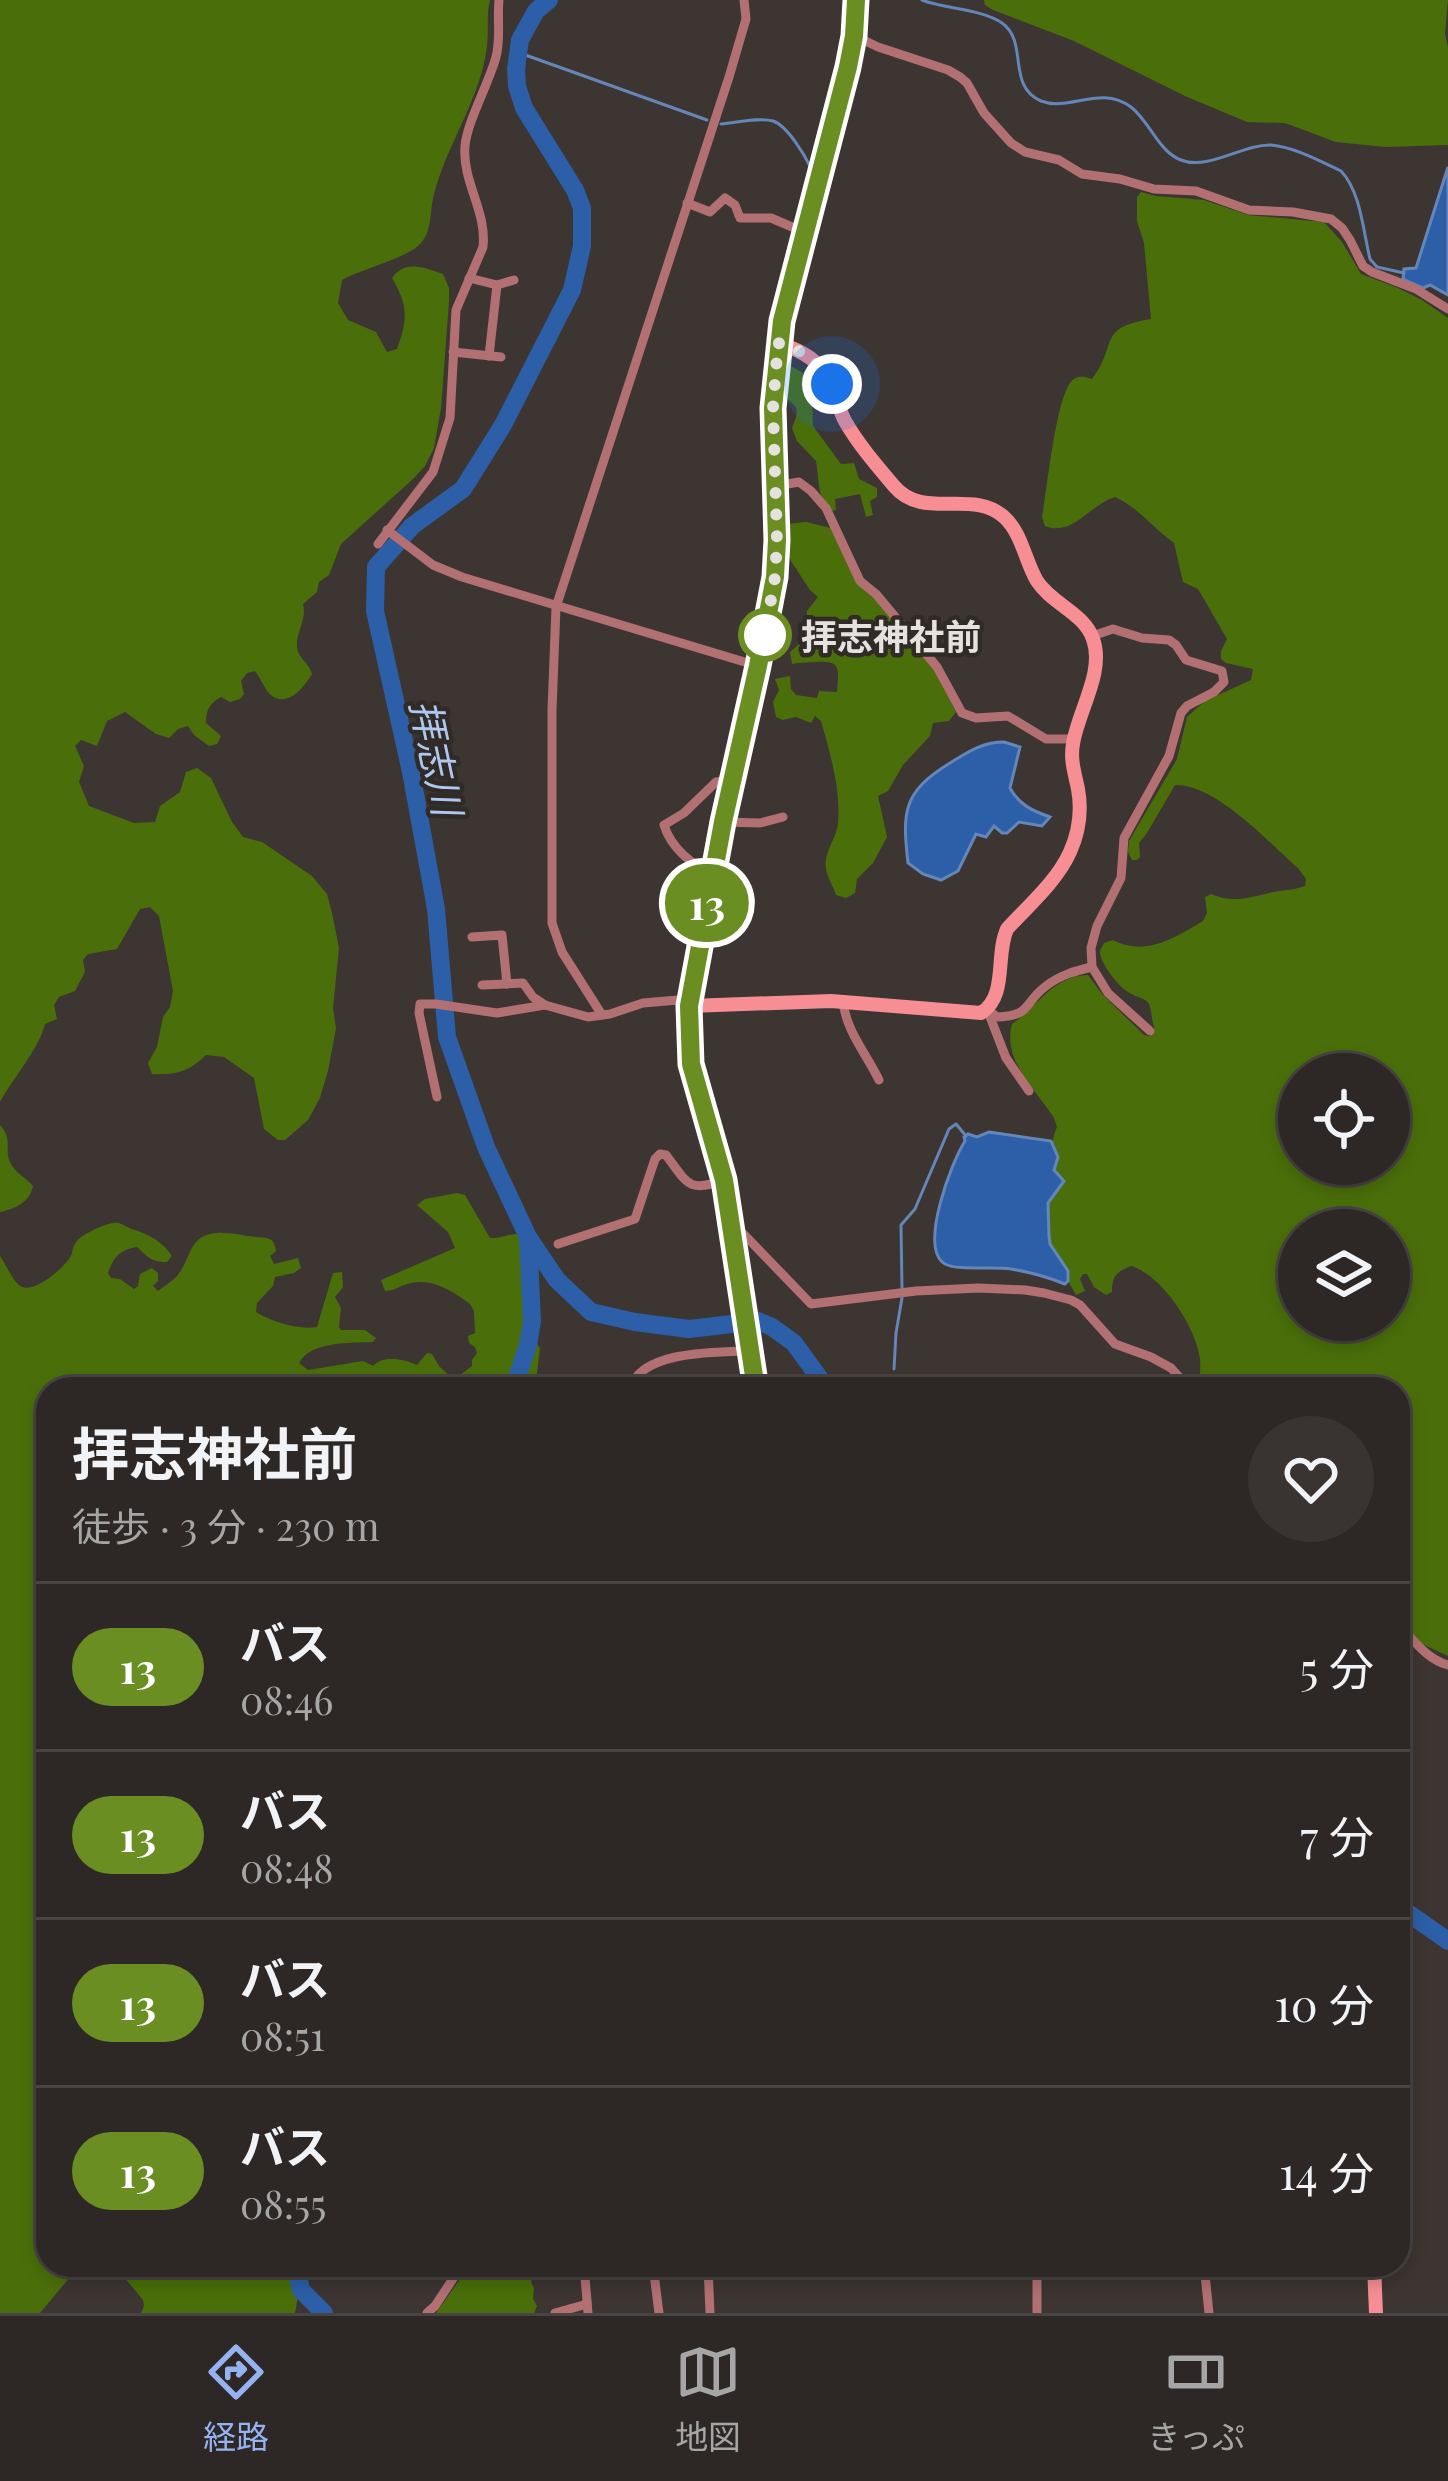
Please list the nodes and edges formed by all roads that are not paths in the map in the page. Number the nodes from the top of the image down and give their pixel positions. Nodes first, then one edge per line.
1 (499, 0) edge
2 (744, 0) edge
3 (856, 0) edge
4 (854, 36) junction
5 (687, 203) junction
6 (804, 232) junction
7 (470, 278) junction
8 (514, 280) dead end
9 (496, 285) junction
10 (1448, 309) edge
11 (778, 343) junction
12 (453, 352) junction
13 (776, 486) junction
14 (389, 531) junction
15 (378, 544) dead end
16 (556, 607) junction
17 (1092, 636) junction
18 (758, 666) junction
19 (1074, 739) junction
20 (733, 780) junction
21 (783, 817) dead end
22 (723, 822) junction
23 (713, 874) junction
24 (478, 933) dead end
25 (1092, 967) junction
26 (507, 984) junction
27 (482, 985) dead end
28 (690, 1002) junction
29 (843, 1002) junction
30 (545, 1005) junction
31 (987, 1010) junction
32 (602, 1015) junction
33 (1150, 1031) dead end
34 (879, 1080) dead end
35 (1029, 1091) dead end
36 (437, 1097) dead end
37 (724, 1180) junction
38 (733, 1223) junction
39 (558, 1244) dead end
40 (750, 1343) junction
41 (634, 1377) edge
42 (754, 1377) edge
43 (1179, 1377) edge
44 (1410, 1637) edge
45 (1448, 1665) edge
46 (453, 2277) edge
47 (585, 2277) edge
48 (654, 2277) edge
49 (708, 2277) edge
50 (1036, 2277) edge
51 (1205, 2277) edge
52 (1374, 2277) edge
53 (588, 2308) edge
54 (427, 2313) edge
55 (555, 2313) edge
56 (659, 2313) edge
57 (710, 2313) edge
58 (1036, 2313) edge
59 (1209, 2313) edge
60 (1376, 2313) edge

1 - 7 street
2 - 5 street
3 - 4 main road
4 - 6 main road
4 - 10 street
5 - 6 street
5 - 16 street
6 - 11 main road
7 - 9 street
7 - 12 street
8 - 9 street
9 - 12 street
11 - 13 main road
11 - 17 main road
12 - 14 street
13 - 18 main road
13 - 19 street
14 - 15 street
14 - 16 street
16 - 18 street
16 - 32 street
17 - 19 main road
17 - 25 street
18 - 20 main road
19 - 31 main road
20 - 22 main road
20 - 23 street
21 - 22 street
22 - 23 main road
23 - 28 main road
24 - 26 street
25 - 31 street
25 - 33 street
26 - 27 street
26 - 30 street
28 - 29 main road
28 - 32 street
28 - 37 main road
29 - 31 main road
29 - 34 street
30 - 32 street
30 - 36 street
31 - 35 street
37 - 38 main road
37 - 39 street
38 - 40 main road
38 - 43 street
40 - 41 street
40 - 42 main road
44 - 45 street
46 - 54 street
47 - 53 street
48 - 56 street
49 - 57 street
50 - 58 street
51 - 59 street
52 - 60 main road
53 - 55 street

